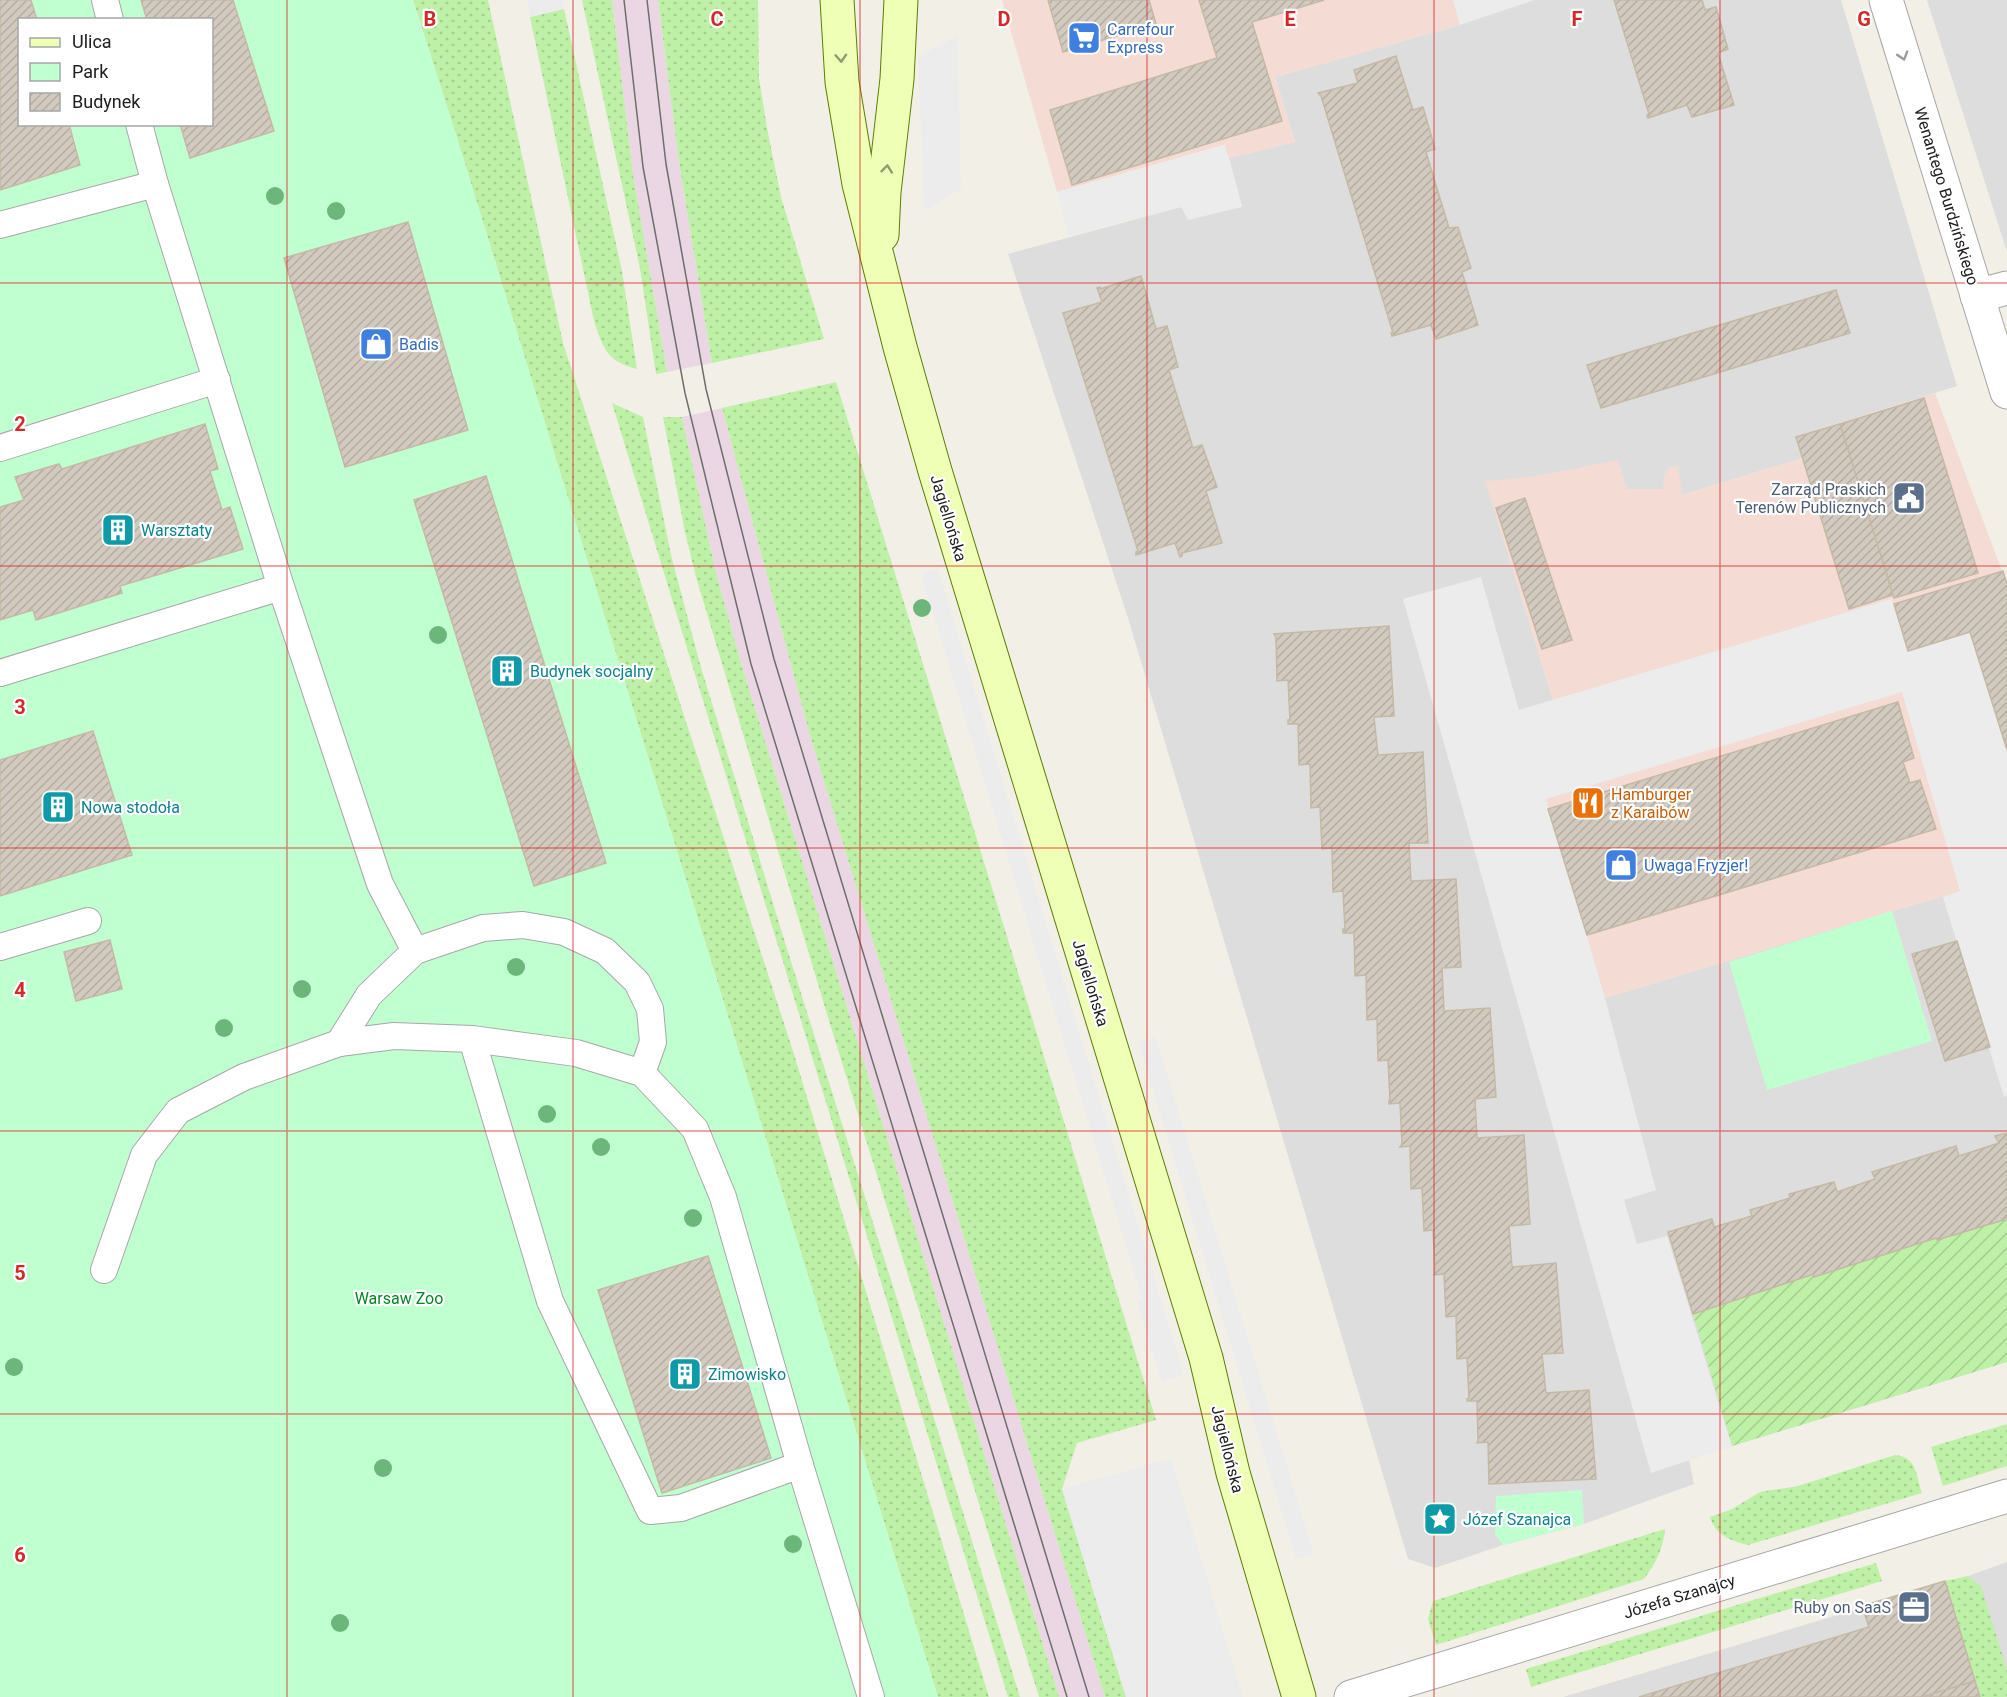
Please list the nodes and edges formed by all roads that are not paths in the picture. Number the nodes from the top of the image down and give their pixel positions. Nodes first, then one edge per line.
1 (105, 0) edge
2 (837, 0) edge
3 (901, 0) edge
4 (1886, 0) edge
5 (110, 18) edge
6 (140, 126) edge
7 (155, 184) junction
8 (0, 225) edge
9 (881, 270) junction
10 (1992, 292) edge
11 (217, 380) junction
12 (2007, 392) edge
13 (0, 448) edge
14 (281, 587) junction
15 (0, 673) edge
16 (88, 921) dead end
17 (0, 947) edge
18 (415, 951) junction
19 (472, 1039) junction
20 (339, 1043) junction
21 (642, 1073) junction
22 (104, 1270) dead end
23 (800, 1465) junction
24 (2007, 1496) edge
25 (871, 1697) edge
26 (1299, 1697) edge
27 (1351, 1697) edge

1 - 5 lane
2 -> 9 street, Jagiellońska
9 -> 3 street, Jagiellońska
4 -> 10 street, Wenantego Burdzińskiego
6 - 7 lane
7 - 8 lane
7 - 11 lane
9 - 26 street, Jagiellońska
10 - 12 street, Wenantego Burdzińskiego
11 - 13 lane
11 - 14 lane
14 - 15 lane
14 - 18 lane
16 - 17 lane
18 - 20 lane
18 - 21 lane
19 - 20 lane
19 - 21 lane
19 - 23 lane
20 - 22 lane
21 - 23 lane
23 - 25 lane
24 - 27 street, Józefa Szanajcy

